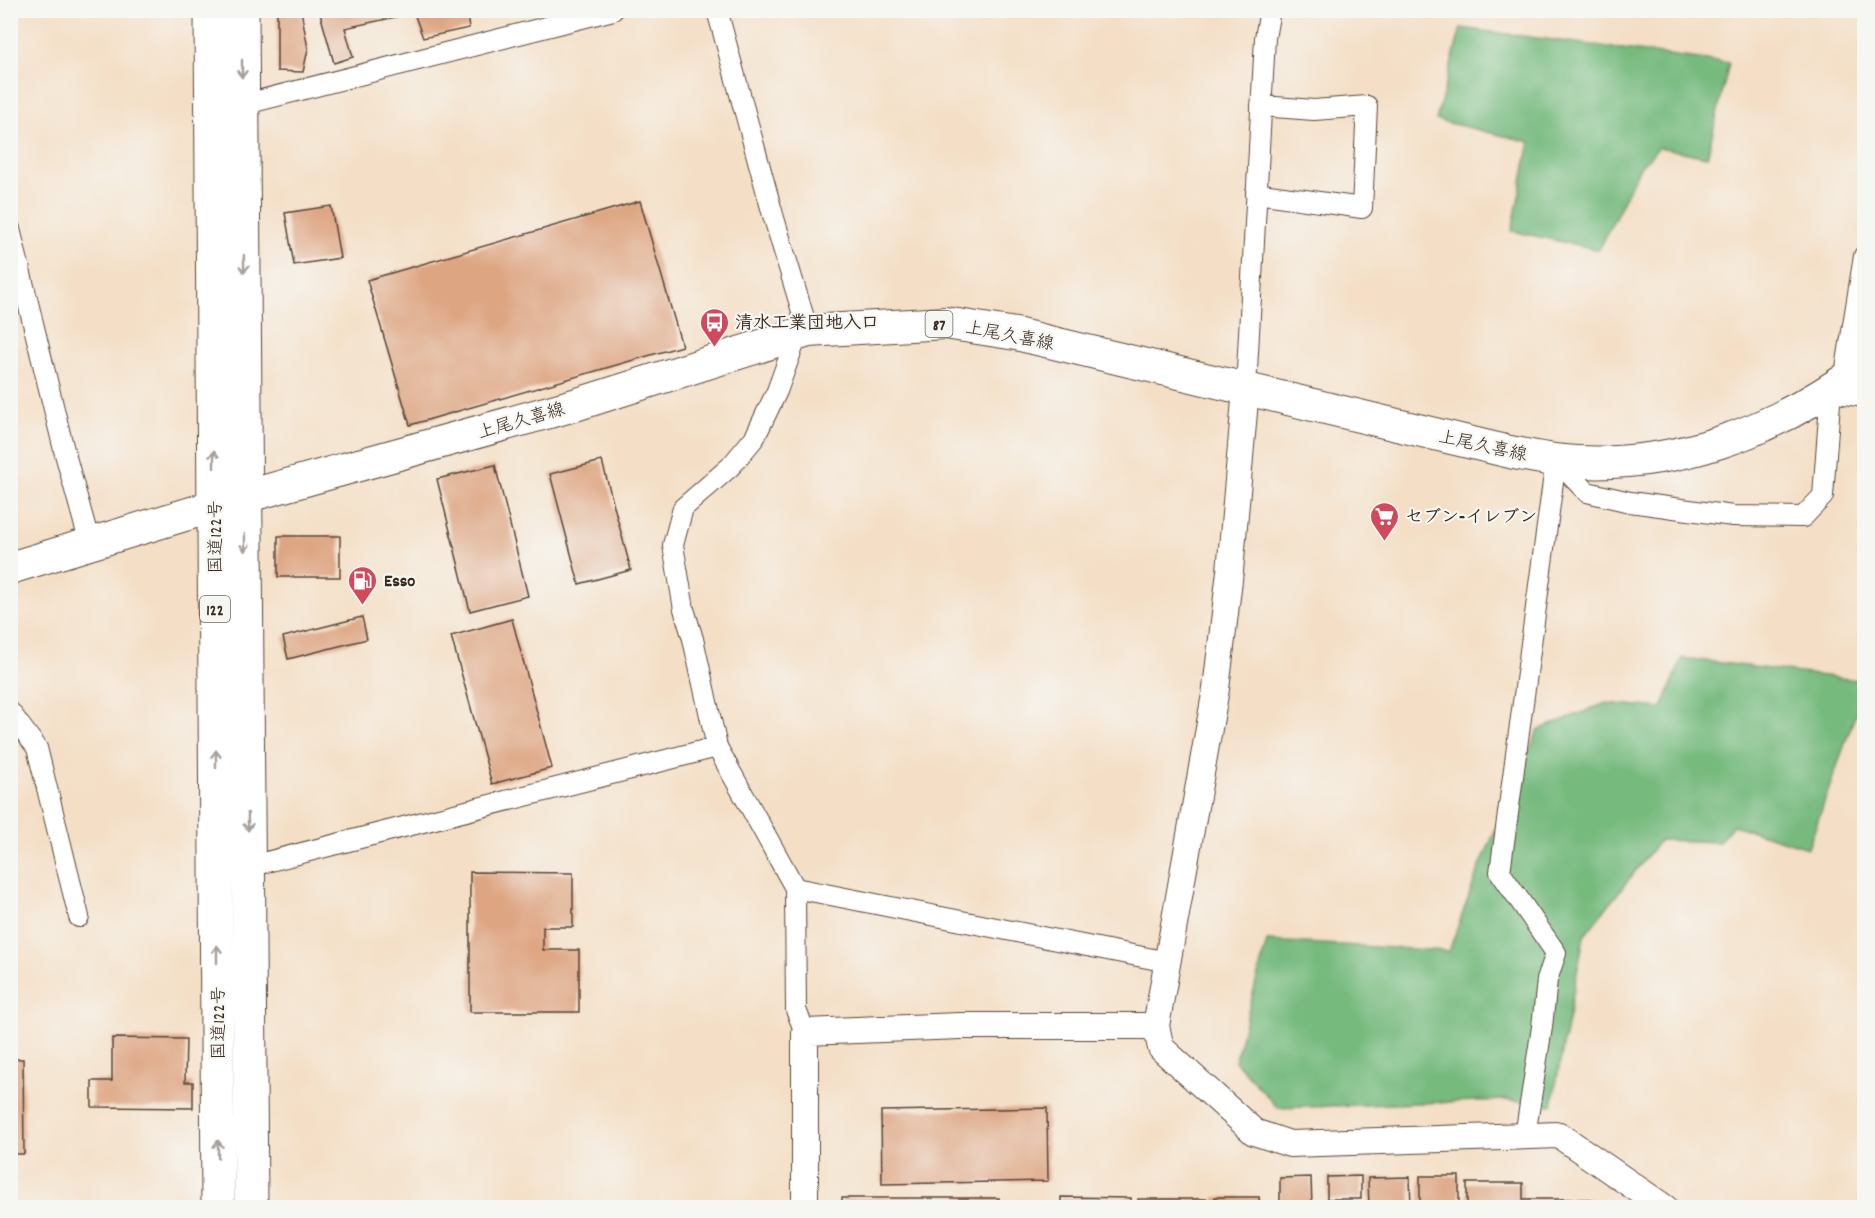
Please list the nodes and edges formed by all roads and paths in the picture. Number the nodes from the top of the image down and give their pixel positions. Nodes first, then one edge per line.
1 (211, 10) edge
2 (242, 10) edge
3 (613, 10) edge
4 (717, 10) edge
5 (1270, 10) edge
6 (242, 105) junction
7 (1261, 106) junction
8 (1256, 193) junction
9 (10, 229) edge
10 (1864, 256) edge
11 (1860, 314) edge
12 (803, 332) junction
13 (1851, 383) edge
14 (1246, 388) junction
15 (1556, 460) junction
16 (229, 502) junction
17 (90, 544) junction
18 (10, 568) edge
19 (10, 712) edge
20 (717, 747) junction
21 (248, 866) junction
22 (217, 876) junction
23 (795, 888) junction
24 (79, 917) dead end
25 (1168, 962) junction
26 (1156, 1026) junction
27 (805, 1032) junction
28 (1524, 1136) junction
29 (219, 1208) edge
30 (251, 1208) edge
31 (805, 1208) edge
32 (1665, 1208) edge

16 -> 1 highway, 国道122号 / 122
2 -> 6 highway, 国道122号 / 122
3 - 6 street
4 - 12 street
5 - 7 street
6 -> 16 highway, 国道122号 / 122
7 - 8 street
7 - 8 street
8 - 14 street
9 - 17 street
10 - 11 street
11 - 13 street
12 - 14 main road, 上尾久喜線 / 87
12 - 16 main road, 上尾久喜線 / 87
12 - 20 street
13 - 15 main road, 上尾久喜線 / 87
13 - 15 street
14 - 15 main road, 上尾久喜線 / 87
14 - 25 street
15 - 28 street
16 - 17 main road, 上尾久喜線 / 87
16 -> 21 highway, 国道122号 / 122
22 -> 16 highway, 国道122号 / 122
17 - 18 main road, 上尾久喜線 / 87
19 - 24 street
20 - 21 street
20 - 23 street
21 - 22 street
21 - 30 highway, 国道122号 / 122
29 -> 22 highway, 国道122号 / 122
23 - 25 street
23 - 27 street
25 - 26 street
26 - 27 street
26 - 28 street
27 - 31 street
28 - 32 street

